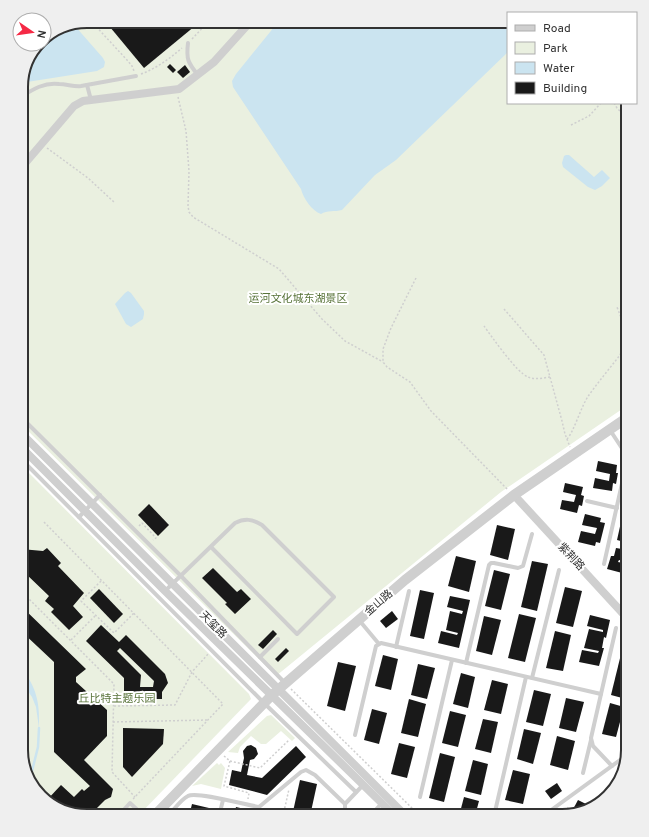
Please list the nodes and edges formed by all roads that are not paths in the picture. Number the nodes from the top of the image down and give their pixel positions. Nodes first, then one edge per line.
1 (245, 28) edge
2 (188, 43) road end
3 (198, 75) junction
4 (136, 76) road end
5 (87, 85) junction
6 (28, 93) edge
7 (91, 100) junction
8 (28, 160) edge
9 (621, 422) edge
10 (28, 424) edge
11 (610, 429) junction
12 (28, 440) edge
13 (621, 446) edge
14 (28, 455) edge
15 (28, 464) edge
16 (621, 488) edge
17 (620, 493) joint
18 (100, 495) junction
19 (514, 495) junction
20 (587, 501) dead end
21 (92, 503) junction
22 (617, 508) junction
23 (82, 514) junction
24 (532, 534) dead end
25 (211, 547) junction
26 (604, 564) dead end
27 (559, 570) dead end
28 (181, 576) junction
29 (173, 584) junction
30 (165, 591) junction
31 (409, 591) dead end
32 (198, 609) junction
33 (621, 611) edge
34 (191, 616) junction
35 (359, 620) junction
36 (185, 622) junction
37 (616, 628) dead end
38 (278, 639) dead end
39 (379, 644) junction
40 (396, 647) junction
41 (260, 657) junction
42 (452, 660) junction
43 (466, 663) junction
44 (526, 677) junction
45 (532, 678) junction
46 (278, 689) junction
47 (601, 694) junction
48 (264, 703) junction
49 (356, 735) dead end
50 (591, 738) junction
51 (620, 760) edge
52 (612, 766) junction
53 (583, 773) dead end
54 (366, 782) junction
55 (356, 792) junction
56 (420, 797) dead end
57 (223, 800) junction
58 (385, 800) junction
59 (345, 804) junction
60 (124, 809) edge
61 (136, 809) edge
62 (161, 809) edge
63 (175, 809) edge
64 (221, 809) edge
65 (345, 809) edge
66 (377, 809) edge
67 (391, 809) edge
68 (397, 809) edge
69 (496, 809) edge
70 (553, 809) edge

1 - 3 street
2 - 3 lane
3 - 7 street
4 - 5 lane
5 - 6 lane
5 - 7 lane
7 - 8 street
9 - 11 street, 金山路
10 - 18 lane
11 - 13 lane
11 - 19 street, 金山路
12 - 21 street, 天玺路
14 - 23 street, 天玺路
15 - 23 lane
16 - 17 lane
17 - 22 lane
18 - 21 lane
18 - 28 lane
19 - 33 street, 紫荆路
19 - 35 street, 金山路
20 - 22 lane
21 - 23 lane
21 - 29 street, 天玺路
22 - 26 lane
23 - 30 street, 天玺路
23 - 36 lane
24 - 43 lane
25 - 25 lane
25 - 28 lane
27 - 45 lane
28 - 29 lane
28 - 41 lane
29 - 30 lane
29 - 32 street, 天玺路
30 - 34 street, 天玺路
31 - 40 lane
32 - 34 lane
32 - 46 street, 天玺路
34 - 36 lane
34 - 46 street, 天玺路
35 - 39 lane
35 - 46 street, 金山路
36 - 48 lane
37 - 47 lane
38 - 41 lane
39 - 40 lane
39 - 49 lane
40 - 42 lane
41 - 46 lane
42 - 43 lane
42 - 56 lane
43 - 44 lane
44 - 45 lane
44 - 69 lane
45 - 47 lane
46 - 48 street, 金山路
46 - 54 street, 天玺路
47 - 50 lane
48 - 55 lane
48 - 62 street, 金山路
50 - 52 lane
50 - 53 lane
51 - 52 lane
52 - 70 lane
54 - 55 lane
54 - 58 street, 天玺路
55 - 59 lane
57 - 59 lane
57 - 63 lane
57 - 64 lane
58 - 66 lane
58 - 67 street, 天玺路
58 - 68 street, 天玺路
59 - 65 lane
60 - 61 lane

